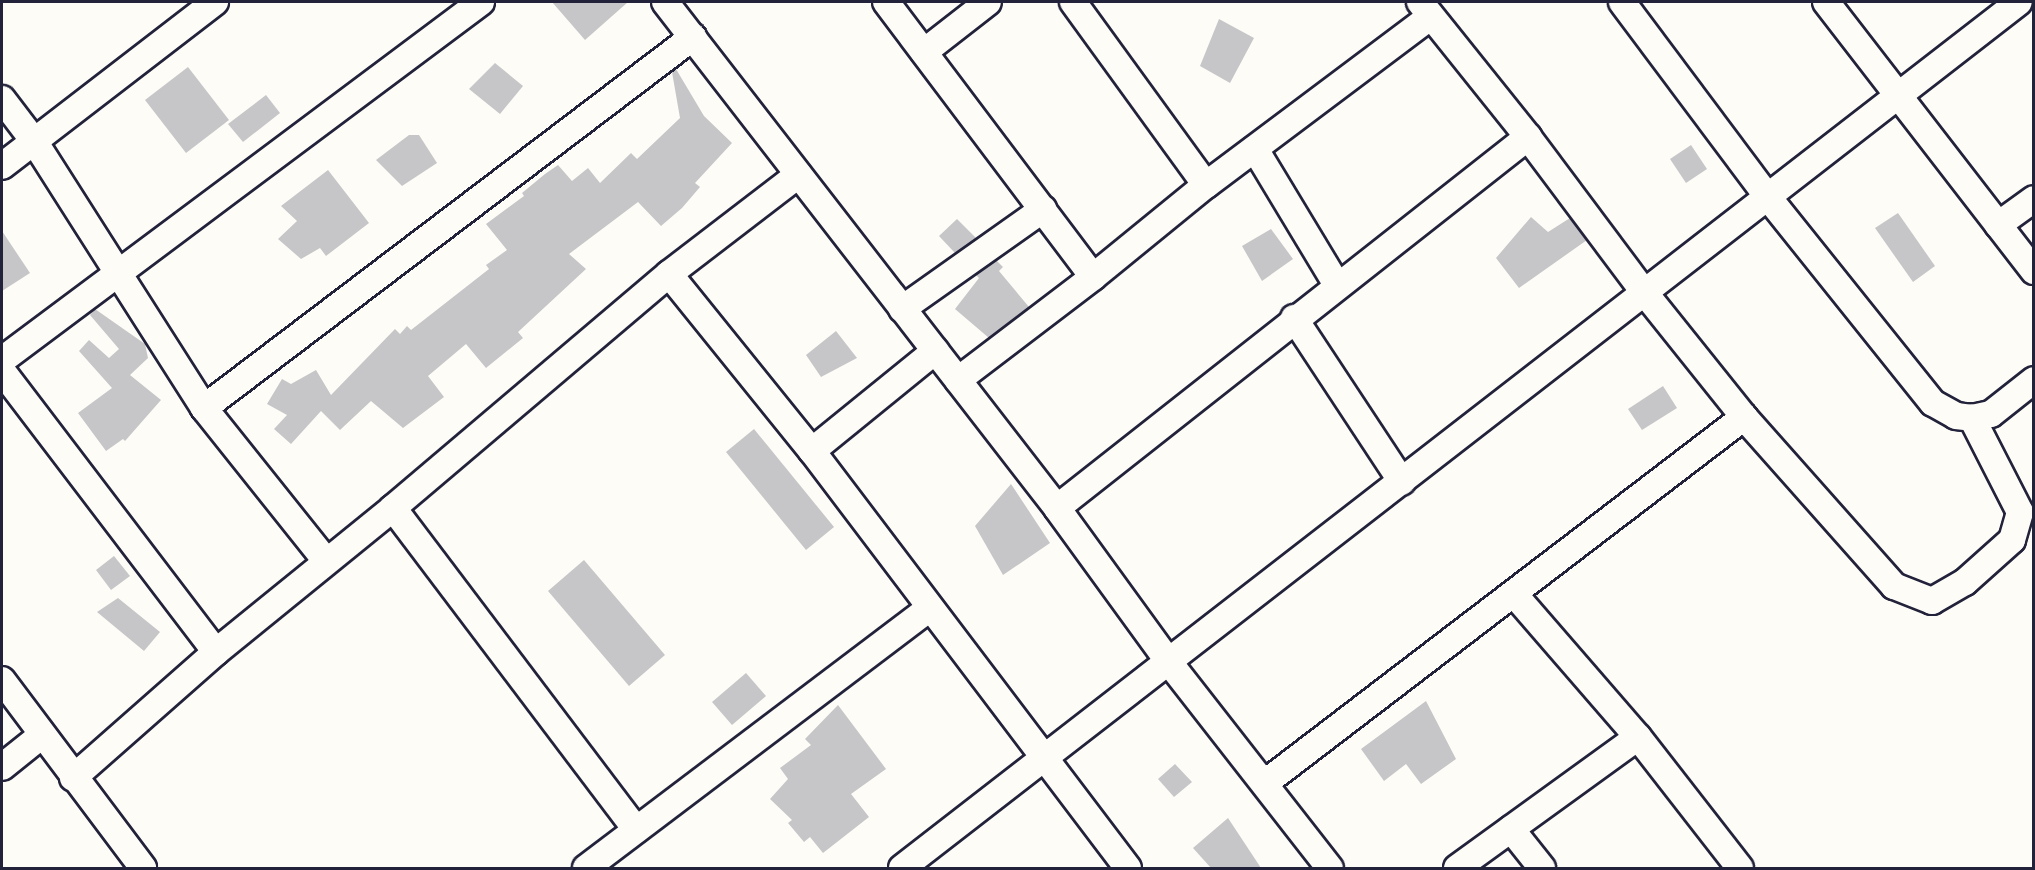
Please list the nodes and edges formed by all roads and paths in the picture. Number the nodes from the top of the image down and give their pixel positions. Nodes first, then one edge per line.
1 (215, 2) edge
2 (481, 2) edge
3 (665, 2) edge
4 (886, 2) edge
5 (988, 2) edge
6 (1073, 2) edge
7 (1622, 2) edge
8 (1826, 2) edge
9 (2019, 2) edge
10 (1425, 9) edge
11 (693, 37) junction
12 (924, 52) junction
13 (1898, 95) junction
14 (2, 99) edge
15 (1528, 137) junction
16 (33, 141) junction
17 (1255, 149) junction
18 (2, 166) edge
19 (798, 175) junction
20 (1206, 185) junction
21 (1767, 196) junction
22 (2034, 199) edge
23 (1042, 209) junction
24 (1998, 225) junction
25 (118, 271) junction
26 (2034, 271) edge
27 (669, 274) junction
28 (1094, 277) junction
29 (1337, 285) junction
30 (1644, 292) junction
31 (902, 309) junction
32 (1294, 318) junction
33 (935, 351) junction
34 (2, 360) edge
35 (2, 371) edge
36 (958, 380) junction
37 (2034, 380) edge
38 (204, 408) junction
39 (1744, 417) junction
40 (1972, 418) junction
41 (812, 451) junction
42 (1402, 482) junction
43 (393, 508) junction
44 (1057, 508) junction
45 (326, 561) junction
46 (1514, 594) junction
47 (930, 608) junction
48 (216, 652) junction
49 (1168, 661) junction
50 (2, 680) edge
51 (42, 735) junction
52 (1638, 737) junction
53 (1044, 758) junction
54 (2, 767) edge
55 (73, 778) junction
56 (1265, 783) junction
57 (1511, 829) junction
58 (636, 830) junction
59 (929, 861) edge
60 (143, 868) edge
61 (586, 868) edge
62 (902, 868) edge
63 (1128, 868) edge
64 (1330, 868) edge
65 (1457, 868) edge
66 (1542, 868) edge
67 (1740, 868) edge

1 - 16 street
2 - 25 street
3 - 11 street
4 - 12 street
5 - 12 street
6 - 20 street
7 - 21 street
8 - 13 street
9 - 13 street
10 - 15 street
10 - 17 street
11 - 19 street
11 - 38 street
12 - 23 street
13 - 21 street
13 - 24 street
14 - 16 street
15 - 29 street
15 - 30 street
16 - 18 street
16 - 25 street
17 - 20 street
17 - 29 street
19 - 27 street
19 - 31 street
20 - 28 street
21 - 30 street
21 - 40 street
22 - 24 street
23 - 28 street
23 - 31 street
24 - 26 street
25 - 34 street
25 - 38 street
27 - 41 street
27 - 43 street
28 - 36 street
29 - 32 street
30 - 39 street
30 - 42 street
31 - 33 street
32 - 42 street
32 - 44 street
33 - 36 street
33 - 41 street
35 - 48 street
36 - 44 street
37 - 40 street
38 - 45 street
39 - 40 street
39 - 46 street
41 - 47 street
42 - 49 street
43 - 45 street
43 - 58 street
44 - 49 street
45 - 48 street
46 - 52 street
46 - 56 street
47 - 53 street
47 - 58 street
48 - 55 street
49 - 53 street
49 - 56 street
50 - 51 street
51 - 54 street
51 - 55 street
52 - 57 street
52 - 67 street
53 - 59 street
53 - 63 street
55 - 60 street
56 - 64 street
57 - 65 street
57 - 66 street
58 - 61 street
59 - 62 street

